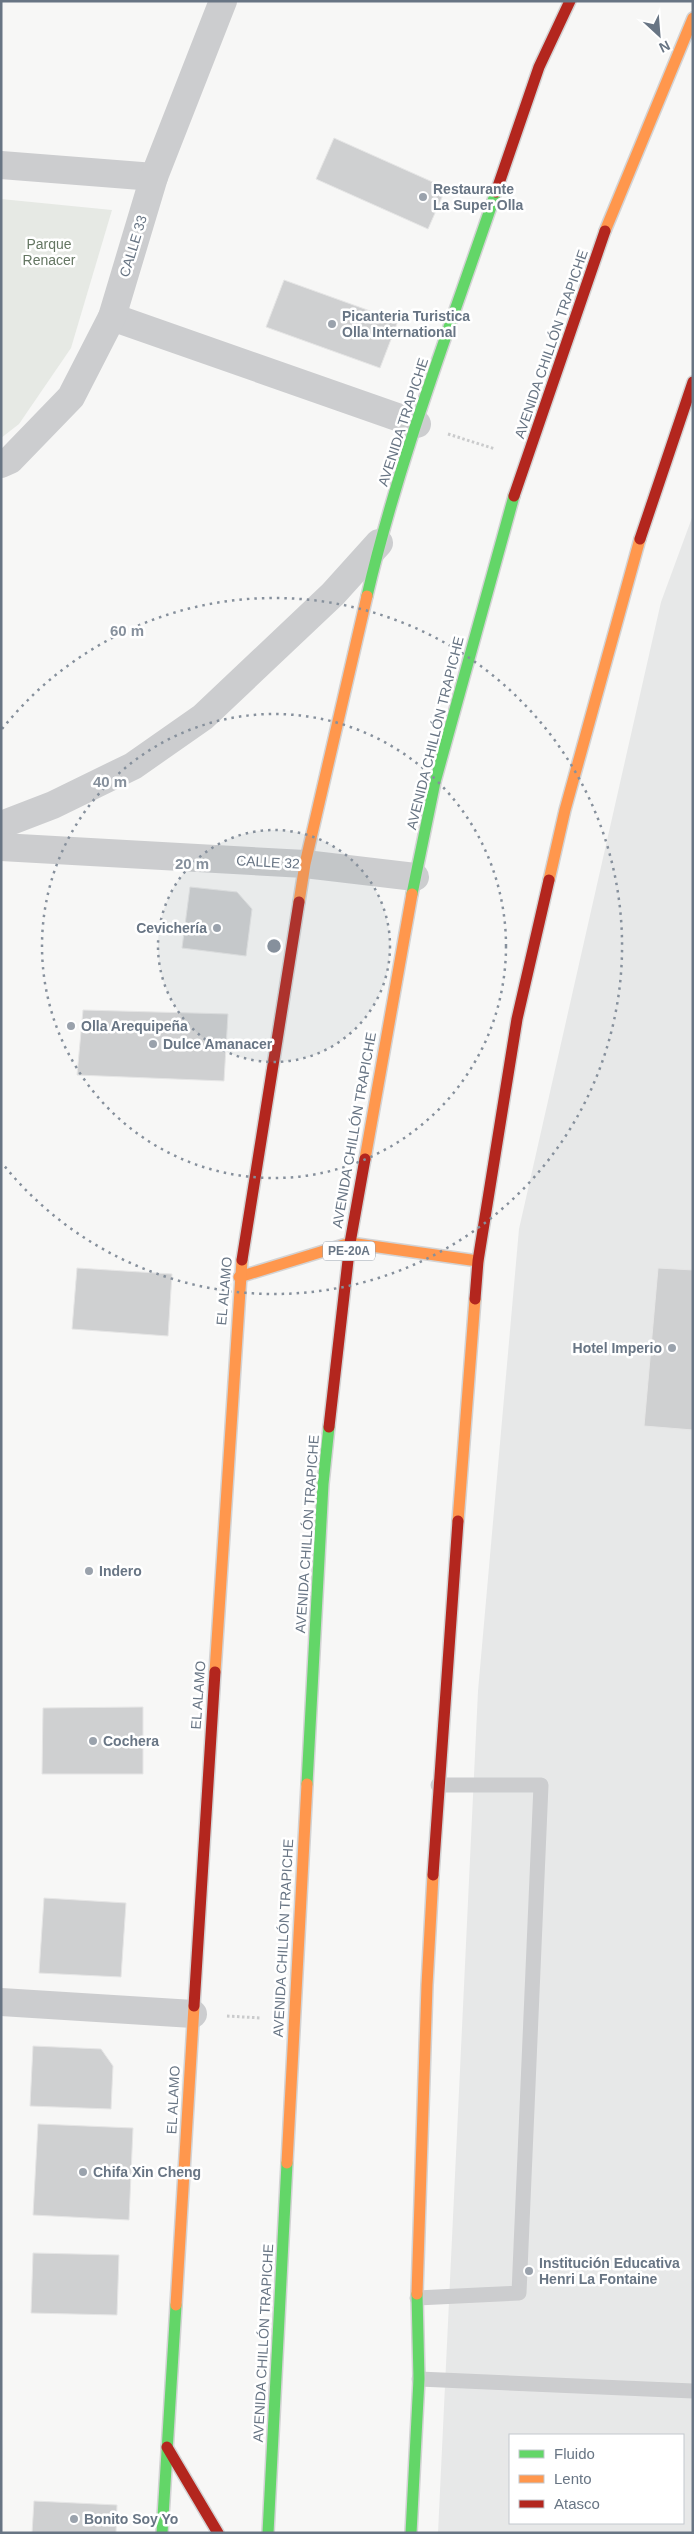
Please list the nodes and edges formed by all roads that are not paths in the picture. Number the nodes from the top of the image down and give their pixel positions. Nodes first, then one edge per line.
1 (223, 1) edge
2 (570, 1) edge
3 (693, 18) edge
4 (1, 165) edge
5 (154, 176) junction
6 (112, 317) junction
7 (693, 382) edge
8 (689, 404) edge
9 (417, 424) junction
10 (1, 464) edge
11 (379, 544) junction
12 (1, 825) edge
13 (1, 847) edge
14 (305, 864) junction
15 (414, 877) junction
16 (350, 1242) junction
17 (478, 1261) junction
18 (239, 1277) junction
19 (438, 1785) junction
20 (1, 2002) edge
21 (193, 2014) junction
22 (417, 2298) junction
23 (419, 2379) junction
24 (693, 2391) edge
25 (167, 2447) junction
26 (162, 2533) edge
27 (218, 2533) edge
28 (268, 2533) edge
29 (411, 2533) edge

1 - 5 street, CALLE 33
2 - 9 main road, AVENIDA TRAPICHE
3 - 15 main road, AVENIDA CHILLÓN TRAPICHE / PE-20A
4 - 5 street
5 - 6 street, CALLE 33
6 - 9 street
6 - 10 street, CALLE 33
7 - 8 main road
8 - 17 main road
9 - 11 main road, AVENIDA TRAPICHE
11 - 12 street
11 - 14 main road, AVENIDA TRAPICHE
13 - 14 street, CALLE 32
14 - 15 street, CALLE 32
14 - 18 main road, EL ALAMO
15 - 16 main road, AVENIDA CHILLÓN TRAPICHE / PE-20A
16 - 17 main road
16 - 18 main road
16 - 28 main road, AVENIDA CHILLÓN TRAPICHE / PE-20A
17 - 19 main road
18 - 21 main road, EL ALAMO
19 - 22 main road
19 - 22 lane
20 - 21 street
21 - 25 main road, EL ALAMO
22 - 23 main road
23 - 24 lane
23 - 29 main road
25 - 26 main road, EL ALAMO
25 - 27 main road

